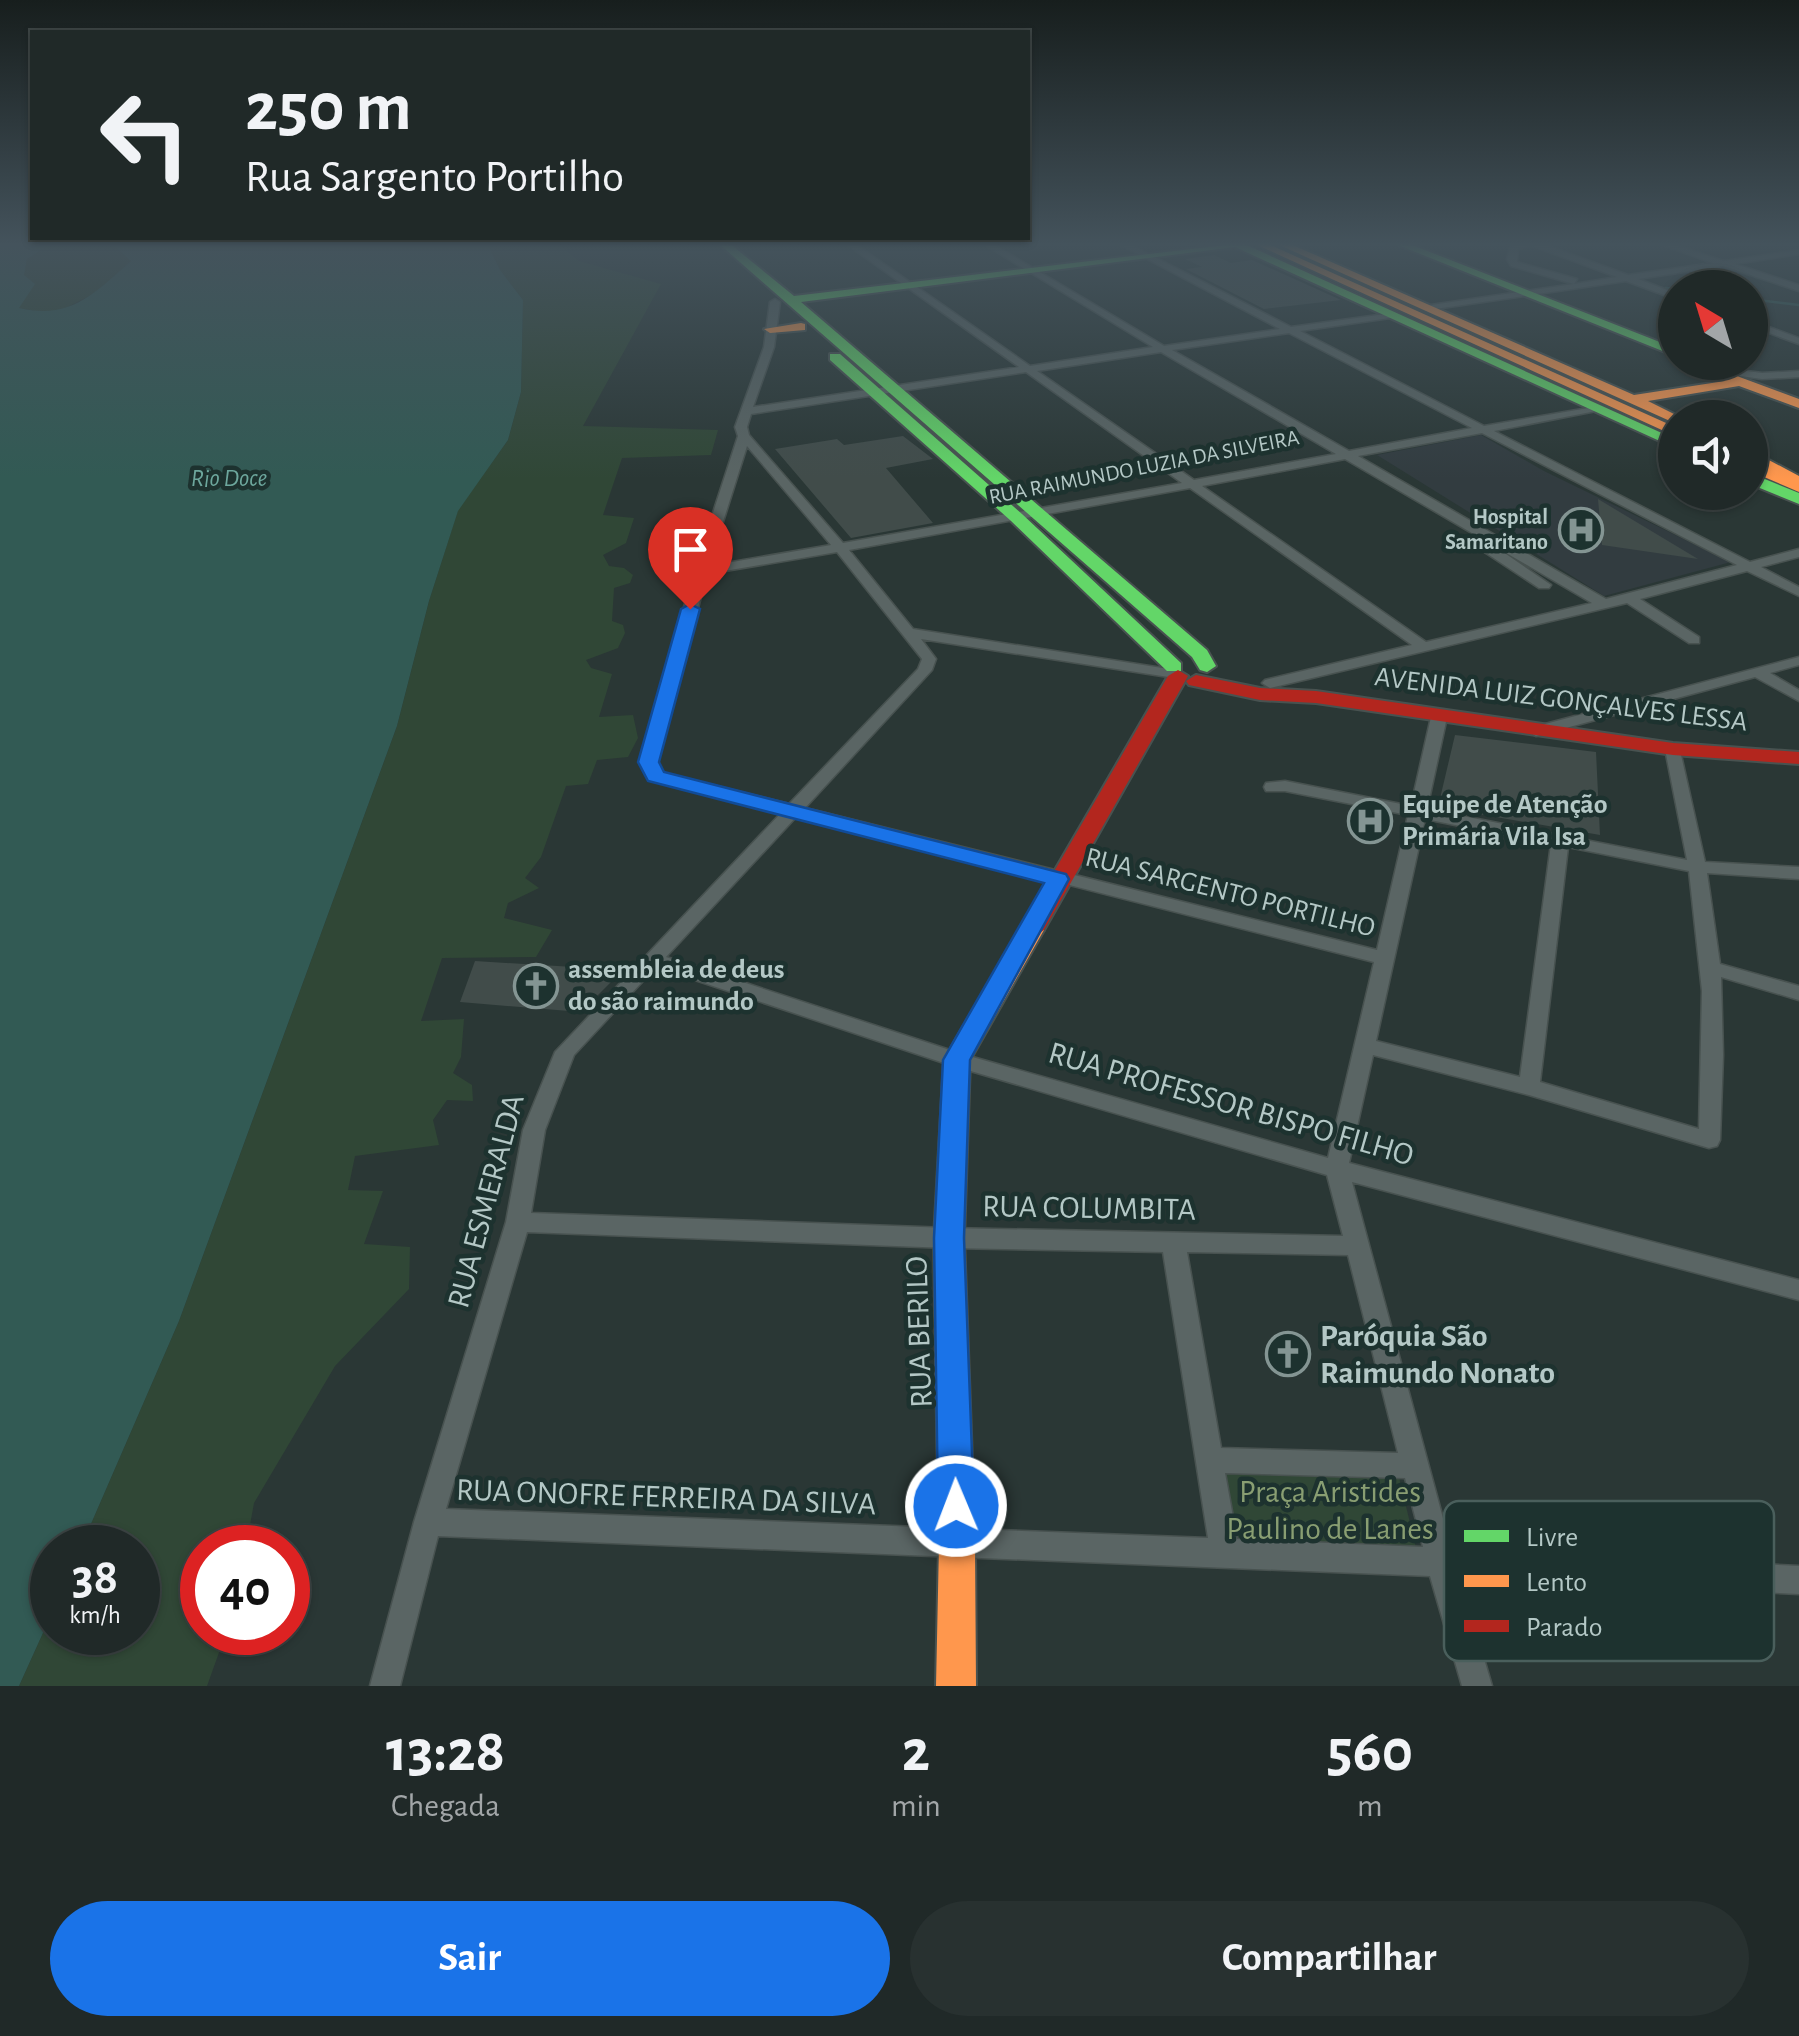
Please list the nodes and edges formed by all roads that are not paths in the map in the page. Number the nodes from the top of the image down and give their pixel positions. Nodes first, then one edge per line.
1 (774, 322) edge
2 (798, 322) edge
3 (814, 322) edge
4 (963, 322) edge
5 (1119, 322) edge
6 (1270, 322) edge
7 (1328, 322) edge
8 (1415, 322) edge
9 (1438, 322) edge
10 (1451, 322) edge
11 (1593, 322) edge
12 (1457, 326) junction
13 (801, 327) junction
14 (770, 329) junction
15 (1286, 330) junction
16 (1768, 331) edge
17 (1799, 342) edge
18 (1164, 348) junction
19 (1658, 348) edge
20 (1030, 369) junction
21 (1799, 374) edge
22 (1768, 376) edge
23 (1717, 380) edge
24 (1738, 380) edge
25 (897, 388) junction
26 (873, 392) junction
27 (1592, 397) junction
28 (1634, 399) junction
29 (1799, 403) edge
30 (1658, 410) edge
31 (748, 411) junction
32 (1658, 425) edge
33 (1481, 430) junction
34 (1658, 434) edge
35 (744, 436) junction
36 (1341, 454) junction
37 (1768, 465) edge
38 (1768, 473) edge
39 (1192, 483) junction
40 (1394, 483) junction
41 (1799, 484) edge
42 (1768, 486) edge
43 (1799, 499) edge
44 (1028, 515) junction
45 (842, 548) junction
46 (1799, 553) edge
47 (1749, 566) junction
48 (701, 571) junction
49 (1122, 586) junction
50 (1544, 586) dead end
51 (1095, 591) junction
52 (1799, 592) edge
53 (1628, 598) junction
54 (1604, 604) junction
55 (1536, 609) dead end
56 (1482, 631) junction
57 (909, 633) junction
58 (1694, 640) dead end
59 (1420, 645) junction
60 (1799, 661) edge
61 (1190, 672) junction
62 (1758, 673) junction
63 (1270, 683) junction
64 (1799, 696) edge
65 (1316, 697) junction
66 (1439, 717) junction
67 (1535, 731) junction
68 (1673, 749) junction
69 (1799, 758) edge
70 (1272, 786) dead end
71 (791, 813) junction
72 (1417, 814) junction
73 (1560, 840) junction
74 (1696, 866) junction
75 (1799, 873) edge
76 (1058, 879) junction
77 (652, 959) junction
78 (1386, 959) junction
79 (1711, 968) junction
80 (1799, 993) edge
81 (1366, 1046) junction
82 (957, 1060) junction
83 (1529, 1088) junction
84 (1337, 1169) junction
85 (518, 1222) junction
86 (949, 1238) junction
87 (1173, 1242) junction
88 (1359, 1246) junction
89 (1799, 1290) edge
90 (1210, 1460) junction
91 (1416, 1466) junction
92 (428, 1522) junction
93 (957, 1544) junction
94 (1225, 1552) junction
95 (1440, 1560) junction
96 (1444, 1560) edge
97 (1444, 1574) edge
98 (1774, 1579) edge
99 (1799, 1580) edge
100 (1470, 1661) edge
101 (385, 1686) edge
102 (956, 1686) edge
103 (1477, 1686) edge

1 - 14 street
2 - 13 main road
3 - 25 main road
4 - 20 street
5 - 18 street
6 - 15 street
7 - 15 street
8 - 27 main road
9 - 12 main road
10 - 12 main road
11 - 19 main road
12 - 27 main road
13 - 14 main road
13 - 26 main road
14 - 31 street
15 - 18 street
15 - 33 street
16 - 17 street
18 - 20 street
18 - 36 street
20 - 25 street
20 - 39 street
21 - 22 street
23 - 28 main road
24 - 29 main road
25 - 26 street
25 - 44 main road
26 - 31 street
26 - 44 main road
27 - 28 main road
27 - 32 main road
27 - 33 street, RUA RAIMUNDO LUZIA DA SILVEIRA
27 - 34 main road
28 - 30 main road
31 - 35 street
33 - 36 street, RUA RAIMUNDO LUZIA DA SILVEIRA
33 - 47 street
35 - 45 street
35 - 48 street
36 - 39 street, RUA RAIMUNDO LUZIA DA SILVEIRA
36 - 40 street
37 - 41 main road
38 - 41 main road
39 - 44 street, RUA RAIMUNDO LUZIA DA SILVEIRA
39 - 59 street
40 - 50 street
40 - 54 street
42 - 43 main road
44 - 45 street, RUA RAIMUNDO LUZIA DA SILVEIRA
44 - 49 main road
44 - 51 main road
45 - 48 street, RUA RAIMUNDO LUZIA DA SILVEIRA
45 - 57 street
46 - 47 street
47 - 52 street
47 - 53 street
48 - 71 street, RUA SARGENTO PORTILHO
49 - 51 main road
49 - 61 main road
51 - 61 main road
53 - 54 street
53 - 58 street
54 - 56 street
55 - 56 street
56 - 59 street
57 - 61 street
57 - 71 street, RUA ESMERALDA
59 - 63 street
60 - 62 street
61 - 63 main road, AVENIDA LUIZ GONÇALVES LESSA
61 - 65 main road, AVENIDA LUIZ GONÇALVES LESSA
61 - 76 main road, RUA BERILO
62 - 64 street
62 - 67 street
63 - 65 main road, AVENIDA LUIZ GONÇALVES LESSA
65 - 66 main road, AVENIDA LUIZ GONÇALVES LESSA
66 - 67 main road, AVENIDA LUIZ GONÇALVES LESSA
66 - 72 street
67 - 68 main road, AVENIDA LUIZ GONÇALVES LESSA
68 - 69 main road, AVENIDA LUIZ GONÇALVES LESSA
68 - 74 street
70 - 72 street
71 - 76 street, RUA SARGENTO PORTILHO
71 - 77 street, RUA ESMERALDA
72 - 73 street
72 - 78 street
73 - 74 street
73 - 83 street
74 - 75 street
74 - 79 street
76 - 78 street, RUA SARGENTO PORTILHO
76 - 82 main road, RUA BERILO
77 - 82 street, RUA PROFESSOR BISPO FILHO
77 - 85 street, RUA ESMERALDA
78 - 81 street
79 - 80 street
79 - 83 street
81 - 83 street
81 - 84 street
82 - 84 street, RUA PROFESSOR BISPO FILHO
82 - 86 main road, RUA BERILO
84 - 88 street
84 - 89 street, RUA PROFESSOR BISPO FILHO
85 - 86 street, RUA COLUMBITA
85 - 92 street, RUA ESMERALDA
86 - 87 street, RUA COLUMBITA
86 - 93 main road, RUA BERILO
87 - 88 street, RUA COLUMBITA
87 - 90 street
88 - 91 street
90 - 91 street
90 - 94 street
91 - 95 street
92 - 93 street, RUA ONOFRE FERREIRA DA SILVA
92 - 101 street, RUA ESMERALDA
93 - 94 street, RUA ONOFRE FERREIRA DA SILVA
93 - 102 main road, RUA BERILO
94 - 95 street, RUA ONOFRE FERREIRA DA SILVA
95 - 96 street, RUA ONOFRE FERREIRA DA SILVA
95 - 97 street
98 - 99 street, RUA ONOFRE FERREIRA DA SILVA
100 - 103 street

